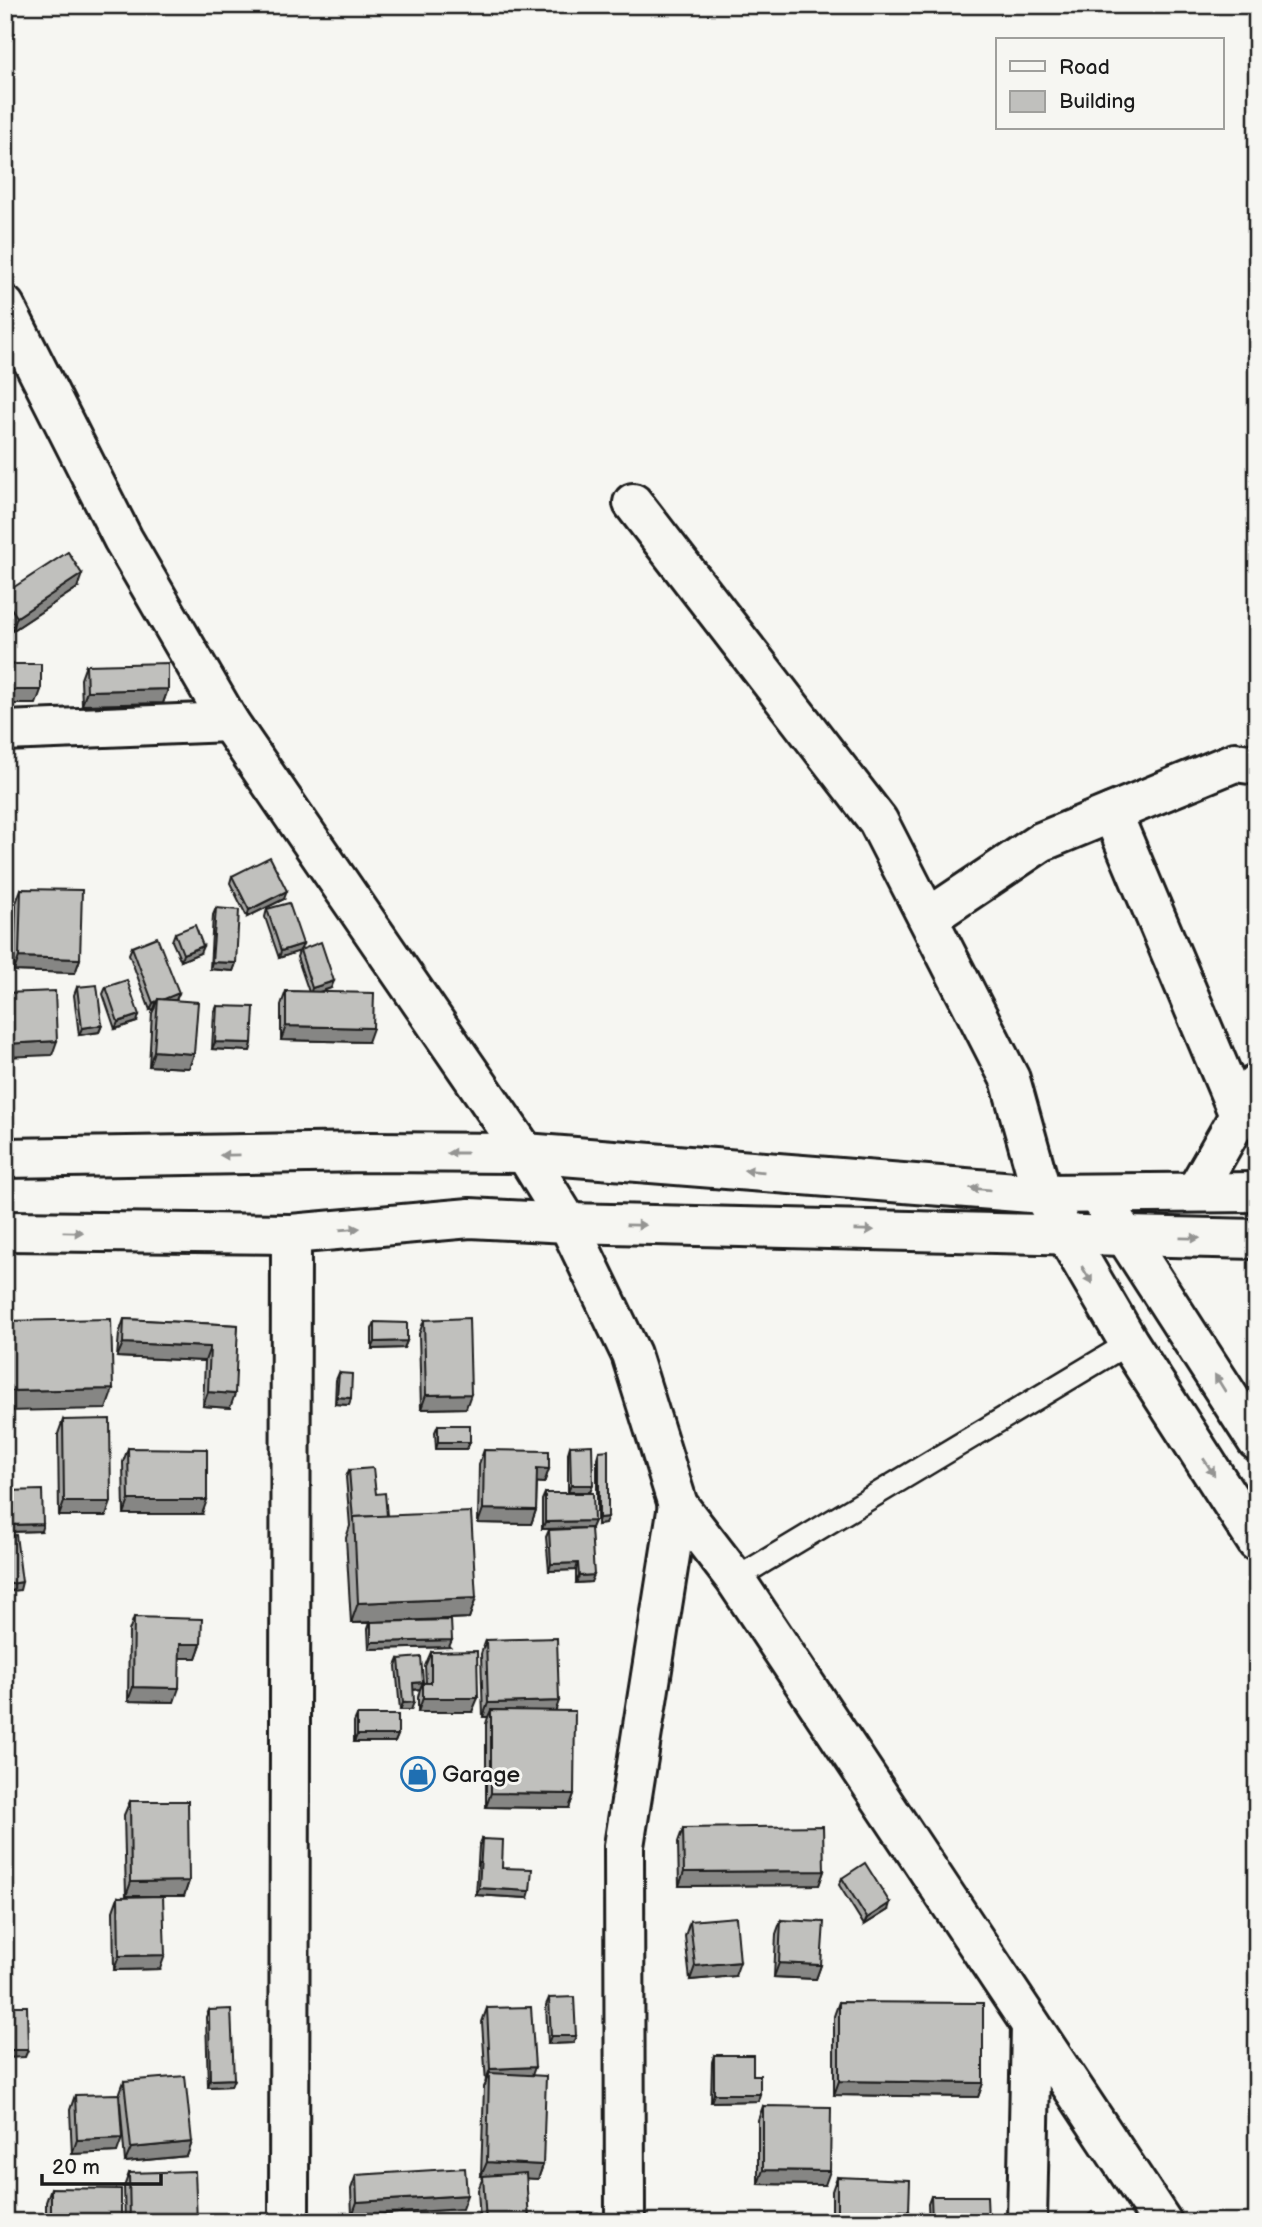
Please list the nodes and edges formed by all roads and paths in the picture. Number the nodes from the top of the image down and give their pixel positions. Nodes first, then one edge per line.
1 (5, 306) edge
2 (633, 503) dead end
3 (229, 722) junction
4 (5, 731) edge
5 (1257, 765) edge
6 (1112, 813) junction
7 (928, 918) junction
8 (1248, 1099) edge
9 (526, 1153) junction
10 (5, 1158) edge
11 (1196, 1191) junction
12 (1257, 1192) edge
13 (1041, 1194) junction
14 (1097, 1194) junction
15 (568, 1223) junction
16 (5, 1231) edge
17 (291, 1234) junction
18 (1064, 1235) junction
19 (1124, 1237) junction
20 (1257, 1239) edge
21 (1129, 1343) junction
22 (1257, 1441) edge
23 (678, 1505) junction
24 (1257, 1542) edge
25 (735, 1579) junction
26 (1031, 2028) junction
27 (289, 2222) edge
28 (625, 2222) edge
29 (1027, 2222) edge
30 (1162, 2222) edge

1 - 3 street
2 - 7 street
3 - 4 street
3 - 9 street
5 - 6 street
6 - 7 street
6 - 8 street
7 - 13 street
8 - 11 street
9 -> 10 street
13 -> 9 street
9 - 15 street
11 - 12 street
11 - 14 street
13 - 14 street
13 - 18 street
14 - 19 street
17 -> 15 street
15 -> 18 street
15 - 23 street
16 -> 17 street
17 - 27 street
18 - 19 street
18 -> 21 street
19 -> 20 street
22 -> 19 street
21 -> 24 street
21 - 25 lane
23 - 25 street
23 - 28 street
25 - 26 street
26 - 29 street
26 - 30 street

